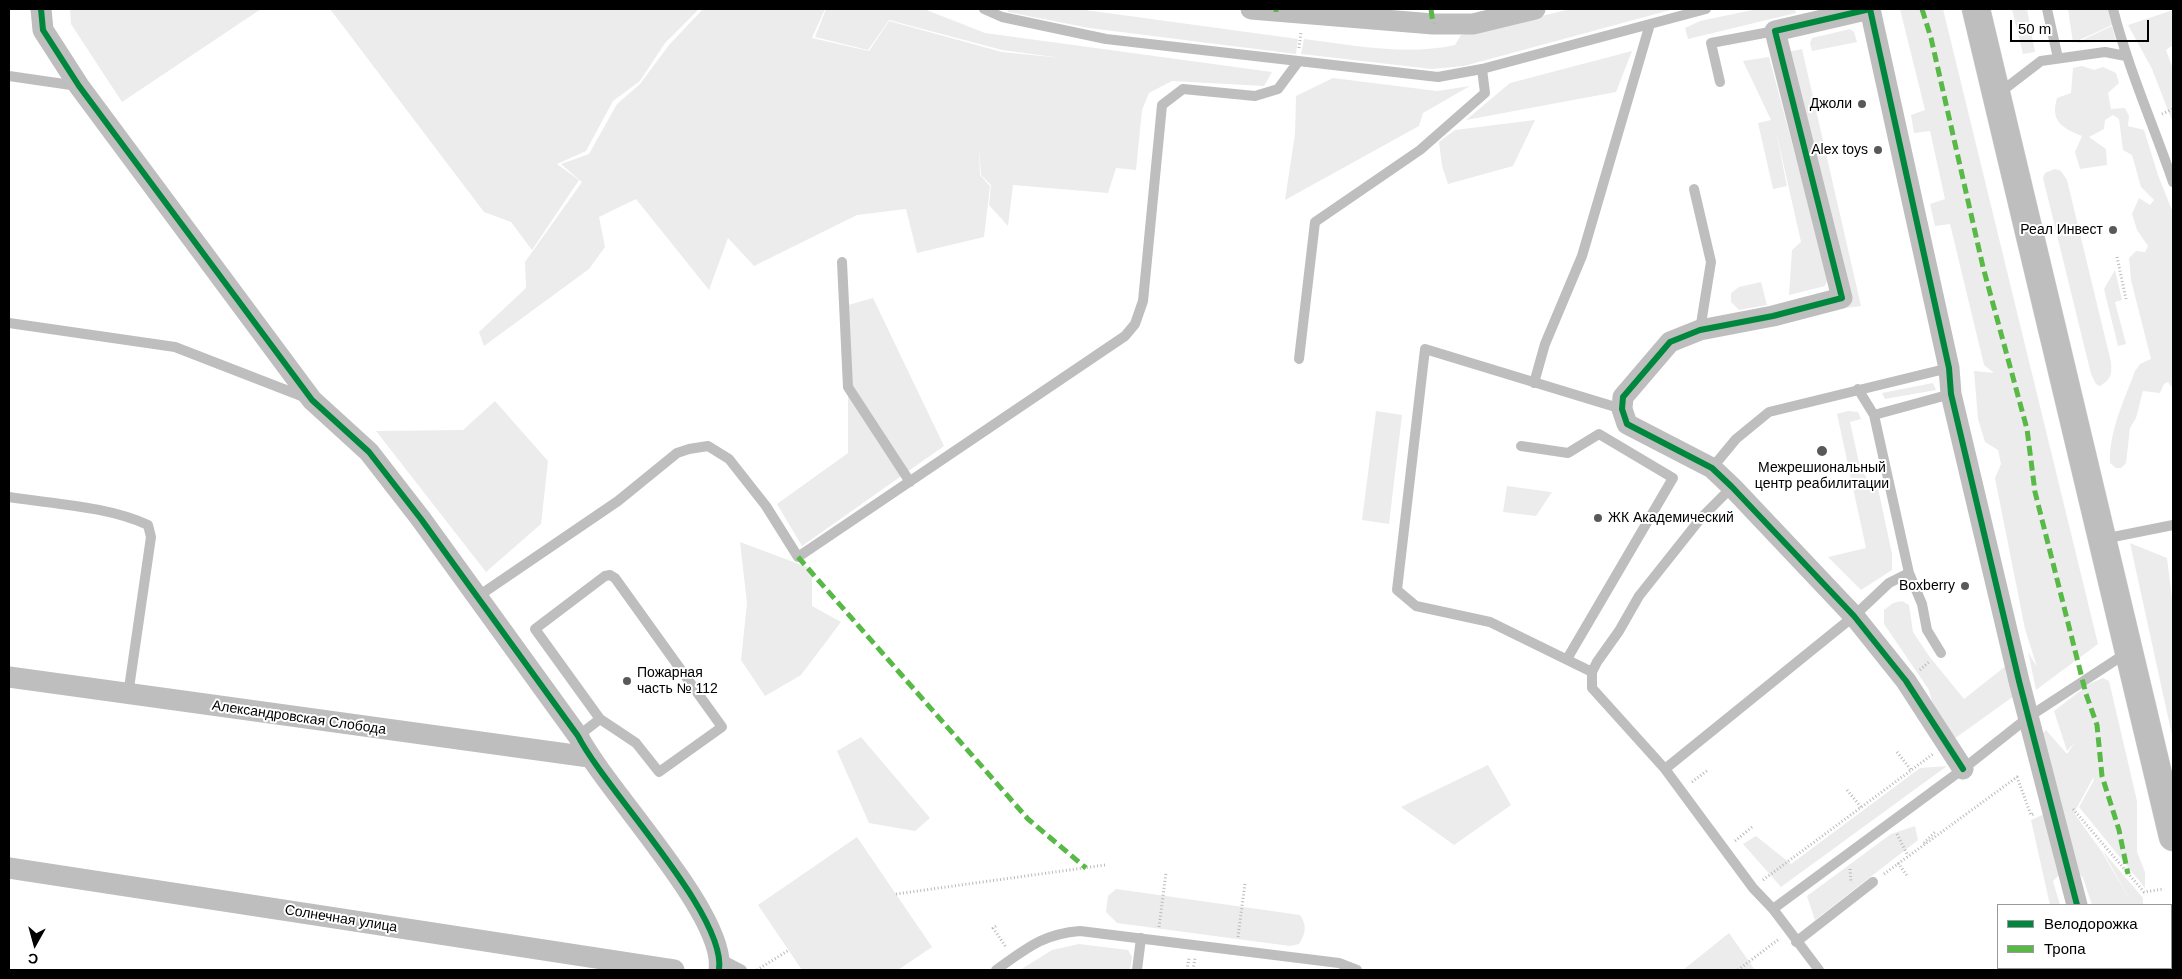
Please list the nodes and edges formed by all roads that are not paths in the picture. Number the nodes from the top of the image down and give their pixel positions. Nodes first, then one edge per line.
1 (41, 9) edge
2 (984, 9) edge
3 (1251, 9) edge
4 (1534, 9) edge
5 (1706, 9) edge
6 (1976, 9) edge
7 (2047, 9) edge
8 (2113, 9) edge
9 (1276, 10) edge
10 (1432, 17) edge
11 (1650, 24) junction
12 (1775, 31) junction
13 (2124, 51) junction
14 (2058, 58) junction
15 (1298, 62) junction
16 (1482, 69) junction
17 (9, 76) edge
18 (1720, 82) dead end
19 (79, 86) junction
20 (1997, 95) junction
21 (2173, 182) edge
22 (1694, 189) dead end
23 (842, 262) dead end
24 (9, 323) edge
25 (1700, 330) junction
26 (1299, 359) dead end
27 (1949, 368) junction
28 (1534, 383) junction
29 (1858, 389) junction
30 (1951, 394) junction
31 (312, 400) junction
32 (1622, 409) junction
33 (1874, 416) junction
34 (1521, 446) dead end
35 (1712, 468) junction
36 (910, 482) junction
37 (1732, 486) junction
38 (9, 498) edge
39 (2173, 525) edge
40 (2103, 539) junction
41 (1909, 573) junction
42 (477, 597) junction
43 (1854, 616) junction
44 (2130, 651) junction
45 (1940, 653) road end
46 (1567, 659) junction
47 (1592, 672) junction
48 (9, 677) edge
49 (128, 695) junction
50 (2030, 716) junction
51 (600, 719) junction
52 (578, 736) junction
53 (589, 757) junction
54 (1665, 769) junction
55 (1963, 769) junction
56 (2171, 816) edge
57 (9, 868) edge
58 (1873, 882) road end
59 (2077, 904) edge
60 (1773, 909) junction
61 (1141, 938) junction
62 (1796, 942) junction
63 (720, 964) edge
64 (674, 970) edge
65 (742, 970) edge
66 (996, 970) edge
67 (1137, 970) edge
68 (1357, 970) edge
69 (1819, 970) edge

1 - 19 street
2 - 15 lane
3 - 9 street
4 - 10 street
5 - 11 lane
6 - 20 main road
7 - 14 lane
8 - 13 lane
9 - 10 street
11 - 16 lane
11 - 28 lane
12 - 18 lane
12 - 25 street
12 - 27 street
13 - 14 lane
13 - 21 lane
14 - 20 lane
15 - 16 lane
15 - 36 lane
16 - 26 lane
17 - 19 lane
19 - 31 street
20 - 40 main road
22 - 25 lane
23 - 36 lane
24 - 31 lane
25 - 32 street
27 - 29 lane
27 - 30 street
28 - 32 lane
28 - 46 lane
29 - 33 lane
29 - 35 lane
30 - 33 lane
30 - 50 street
31 - 42 street
32 - 35 street
33 - 41 lane
34 - 46 lane
35 - 37 street
36 - 42 lane
37 - 43 street
37 - 47 lane
38 - 49 lane
39 - 40 lane
40 - 44 main road
41 - 43 lane
41 - 45 lane
42 - 52 street
43 - 54 lane
43 - 55 street
44 - 50 lane
44 - 56 main road
46 - 47 lane
47 - 54 lane
48 - 49 street, Александровская Слобода
49 - 53 street, Александровская Слобода
50 - 55 lane
50 - 59 street
51 - 51 lane
51 - 52 lane
52 - 53 street
53 - 63 street
54 - 60 lane
55 - 60 lane
57 - 64 street, Солнечная улица
58 - 62 lane
60 - 62 lane
61 - 66 lane
61 - 67 lane
61 - 68 lane
62 - 69 lane
63 - 65 lane

